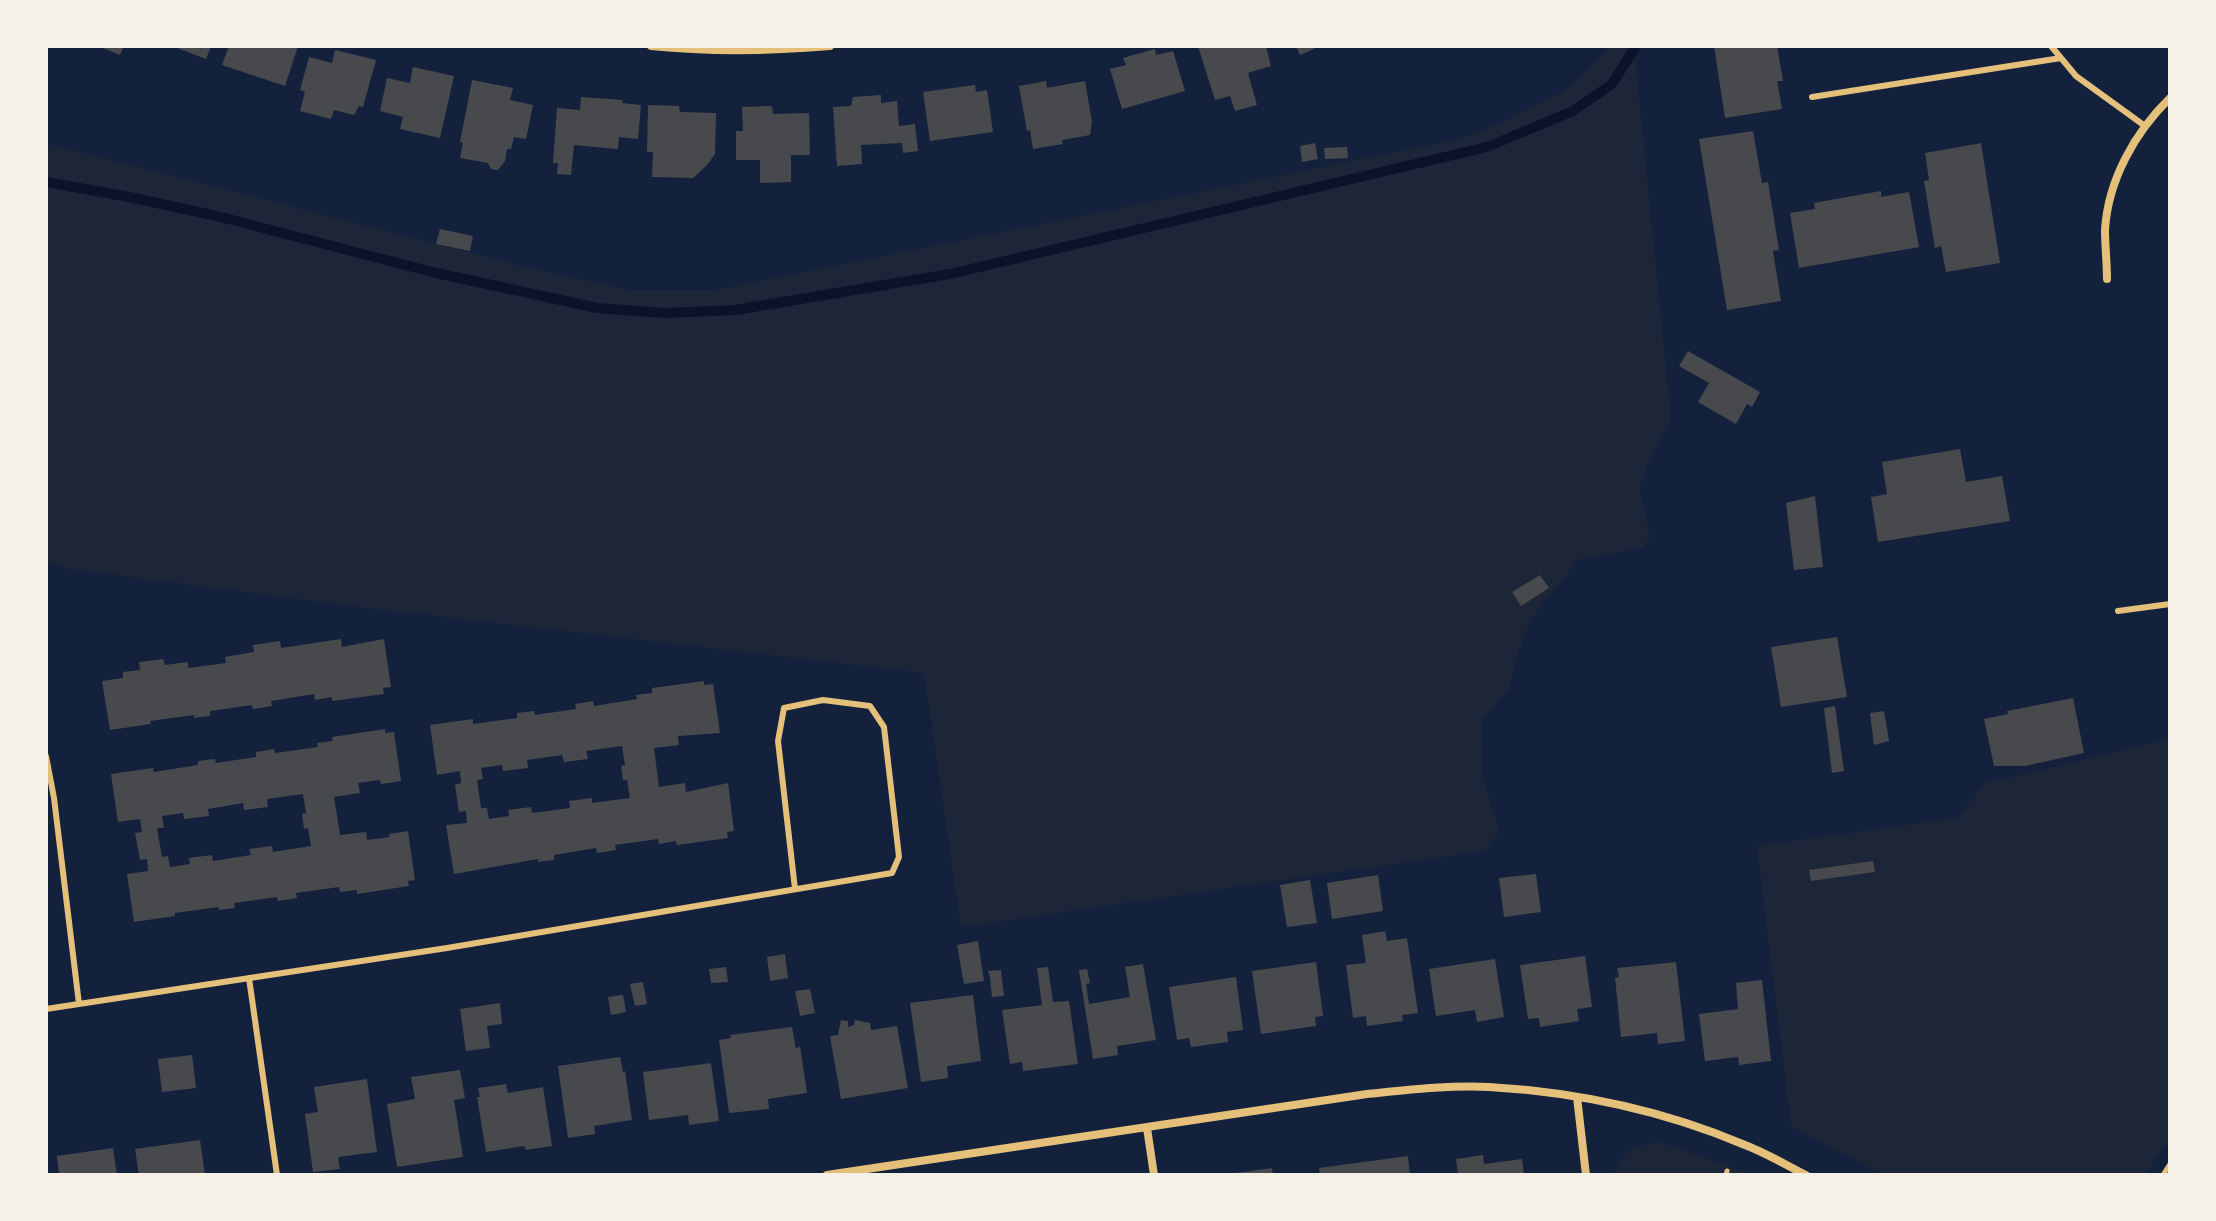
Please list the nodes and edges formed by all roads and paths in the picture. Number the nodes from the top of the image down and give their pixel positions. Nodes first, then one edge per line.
1 (651, 46) edge
2 (830, 46) edge
3 (2051, 46) edge
4 (2061, 58) junction
5 (1812, 97) dead end
6 (2170, 98) edge
7 (2145, 126) junction
8 (2107, 279) dead end
9 (2170, 604) edge
10 (2118, 611) dead end
11 (46, 756) edge
12 (795, 889) junction
13 (249, 978) junction
14 (79, 1004) junction
15 (46, 1009) edge
16 (1577, 1097) junction
17 (1147, 1128) junction
18 (2170, 1164) edge
19 (277, 1175) edge
20 (827, 1175) edge
21 (1154, 1175) edge
22 (1586, 1175) edge
23 (1806, 1175) edge
24 (2163, 1175) edge

1 - 2 street
3 - 4 lane
4 - 5 lane
4 - 7 lane
6 - 7 street
7 - 8 street
9 - 10 lane
11 - 14 lane
12 - 12 lane
12 - 13 lane
13 - 14 lane
13 - 19 lane
14 - 15 lane
16 - 17 street
16 - 22 street
16 - 23 street
17 - 20 street
17 - 21 street
18 - 24 path

